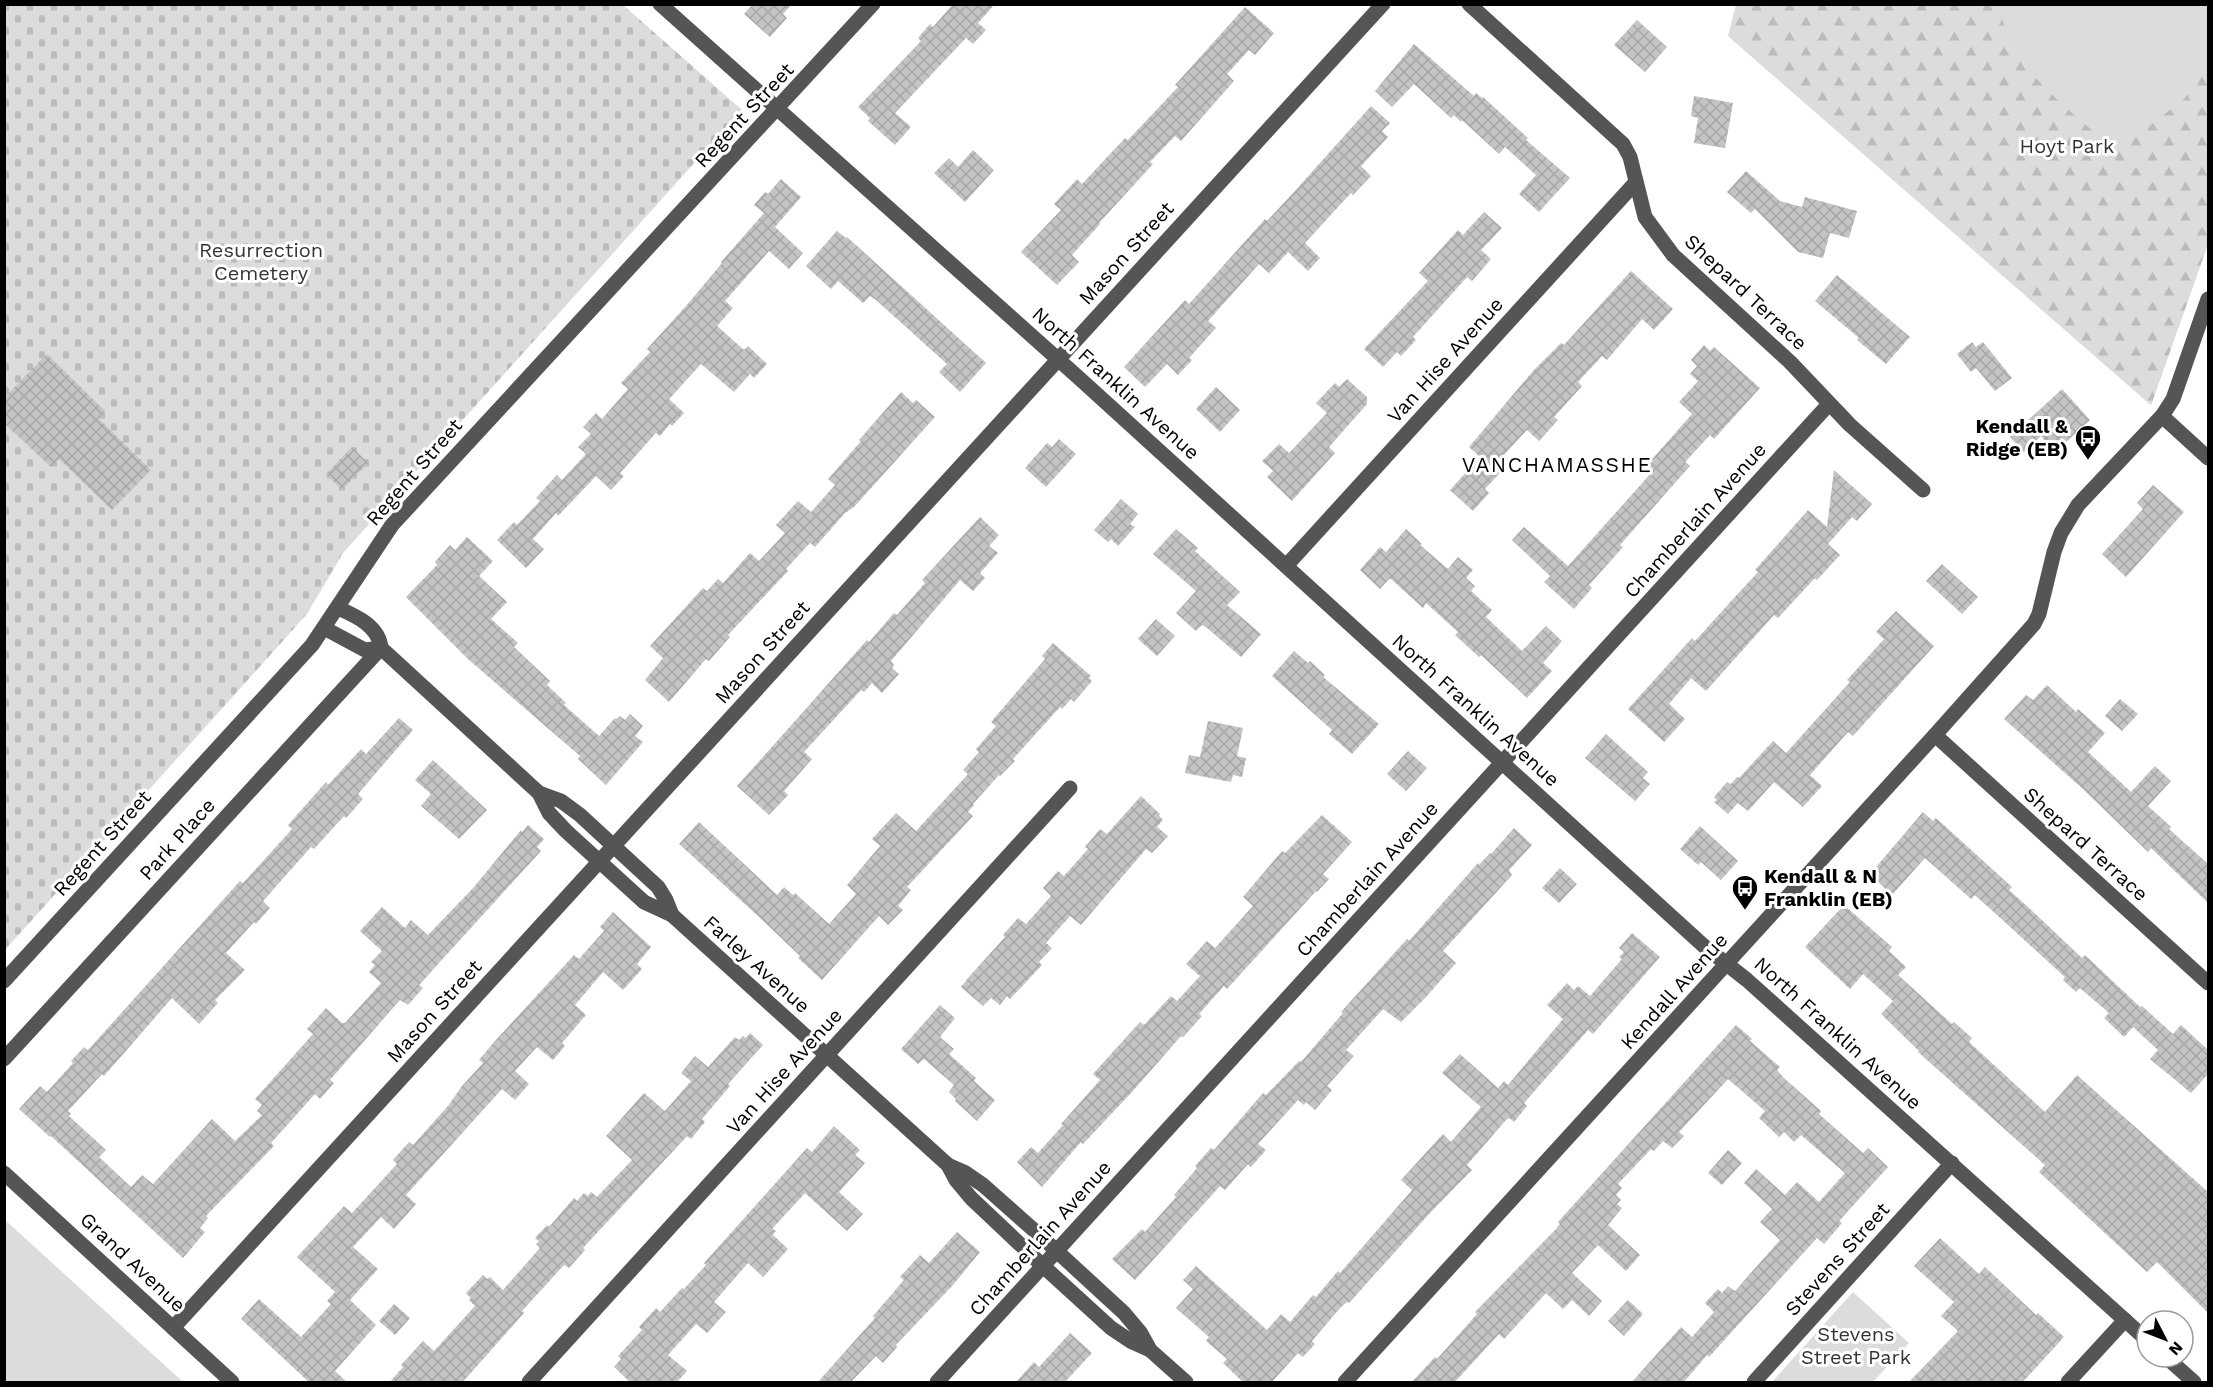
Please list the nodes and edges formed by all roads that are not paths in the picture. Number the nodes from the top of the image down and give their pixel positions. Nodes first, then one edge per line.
1 (660, 4) edge
2 (873, 4) edge
3 (1383, 4) edge
4 (1469, 4) edge
5 (777, 110) junction
6 (1636, 182) junction
7 (2208, 299) edge
8 (1058, 359) junction
9 (1829, 404) junction
10 (2162, 416) junction
11 (2208, 458) edge
12 (1923, 490) dead end
13 (1286, 566) junction
14 (338, 608) junction
15 (324, 628) junction
16 (381, 648) junction
17 (1935, 735) junction
18 (1503, 762) junction
19 (1070, 788) dead end
20 (539, 793) junction
21 (614, 846) junction
22 (599, 861) junction
23 (672, 915) junction
24 (1727, 964) junction
25 (4, 981) edge
26 (2208, 983) edge
27 (826, 1055) junction
28 (4, 1059) edge
29 (1952, 1163) junction
30 (948, 1165) junction
31 (4, 1173) edge
32 (1057, 1251) junction
33 (1043, 1266) junction
34 (2125, 1320) junction
35 (172, 1328) junction
36 (2135, 1329) edge
37 (1150, 1350) junction
38 (2179, 1369) edge
39 (232, 1383) edge
40 (529, 1383) edge
41 (937, 1383) edge
42 (1186, 1383) edge
43 (1345, 1383) edge
44 (1754, 1383) edge
45 (2068, 1383) edge
46 (2194, 1383) edge

1 - 5 street, North Franklin Avenue
2 - 5 street, Regent Street
3 - 8 street, Mason Street
4 - 6 street, Shepard Terrace
5 - 8 street, North Franklin Avenue
5 - 14 street, Regent Street
6 - 9 street, Shepard Terrace
6 - 13 street, Van Hise Avenue
7 - 10 street, Kendall Avenue
8 - 13 street, North Franklin Avenue
8 - 21 street, Mason Street
9 - 12 street, Shepard Terrace
9 - 18 street, Chamberlain Avenue
10 - 11 street
10 - 17 street, Kendall Avenue
13 - 18 street, North Franklin Avenue
14 - 15 street, Regent Street
14 - 16 street, Farley Avenue
15 - 16 street
15 - 25 street, Regent Street
16 - 20 street, Farley Avenue
16 - 28 street, Park Place
17 - 24 street, Kendall Avenue
17 - 26 street, Shepard Terrace
18 - 24 street, North Franklin Avenue
18 - 32 street, Chamberlain Avenue
19 - 27 street, Van Hise Avenue
20 - 21 street, Farley Avenue
20 - 22 street, Farley Avenue
21 - 22 street, Mason Street
21 - 23 street, Farley Avenue
22 - 23 street, Farley Avenue
22 - 35 street, Mason Street
23 - 27 street, Farley Avenue
24 - 29 street, North Franklin Avenue
24 - 43 street, Kendall Avenue
27 - 30 street, Farley Avenue
27 - 40 street, Van Hise Avenue
29 - 34 street, North Franklin Avenue
29 - 44 street, Stevens Street
30 - 32 street, Farley Avenue
30 - 33 street, Farley Avenue
31 - 35 street, Grand Avenue
32 - 33 street, Chamberlain Avenue
32 - 37 street, Farley Avenue
33 - 37 street, Farley Avenue
33 - 41 street, Chamberlain Avenue
34 - 36 street, North Franklin Avenue
34 - 45 street
35 - 39 street, Grand Avenue
37 - 42 street, Farley Avenue
38 - 46 street

